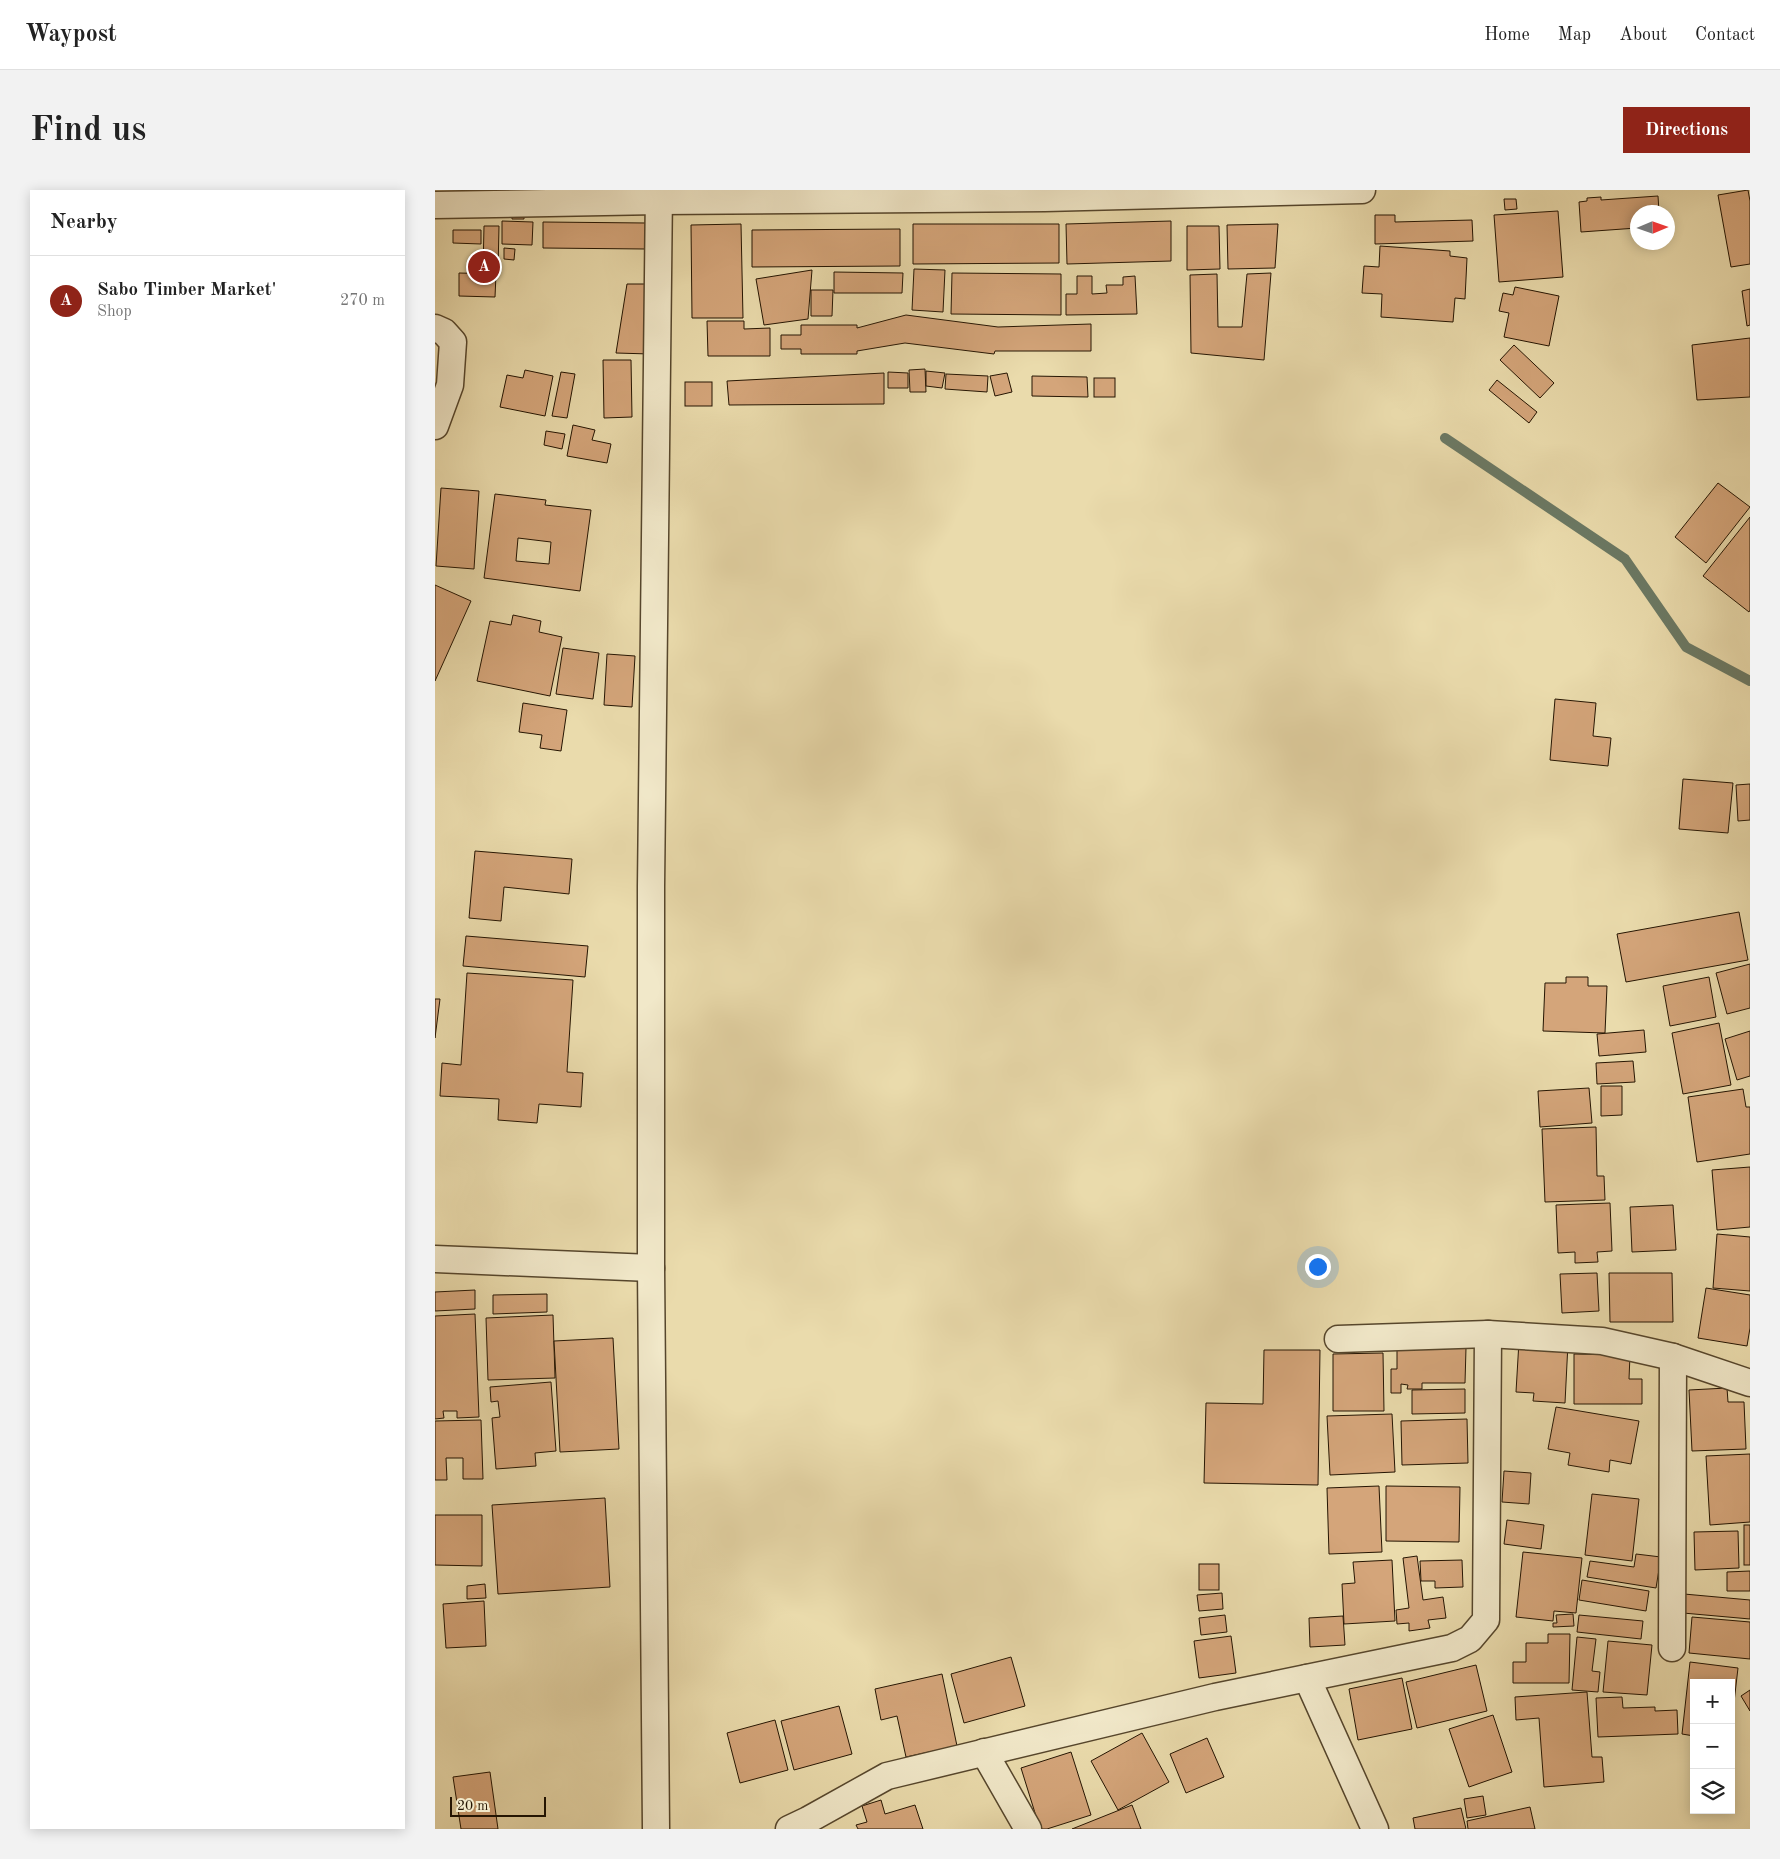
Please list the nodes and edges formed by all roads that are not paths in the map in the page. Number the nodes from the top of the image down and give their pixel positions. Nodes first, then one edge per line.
1 (1362, 190) edge
2 (1045, 194) edge
3 (659, 195) edge
4 (435, 205) edge
5 (435, 328) edge
6 (435, 426) edge
7 (435, 1259) edge
8 (651, 1268) junction
9 (1488, 1334) junction
10 (1337, 1339) dead end
11 (1673, 1357) junction
12 (1750, 1383) edge
13 (1672, 1648) dead end
14 (1307, 1678) junction
15 (984, 1752) junction
16 (656, 1829) edge
17 (789, 1829) edge
18 (1028, 1829) edge
19 (1375, 1829) edge

1 - 2 street
2 - 3 street
3 - 4 street
3 - 8 street
5 - 6 street
7 - 8 street
8 - 16 street
9 - 10 street
9 - 11 street
9 - 14 street
11 - 12 street
11 - 13 street
14 - 15 street
14 - 19 street
15 - 17 street
15 - 18 street

